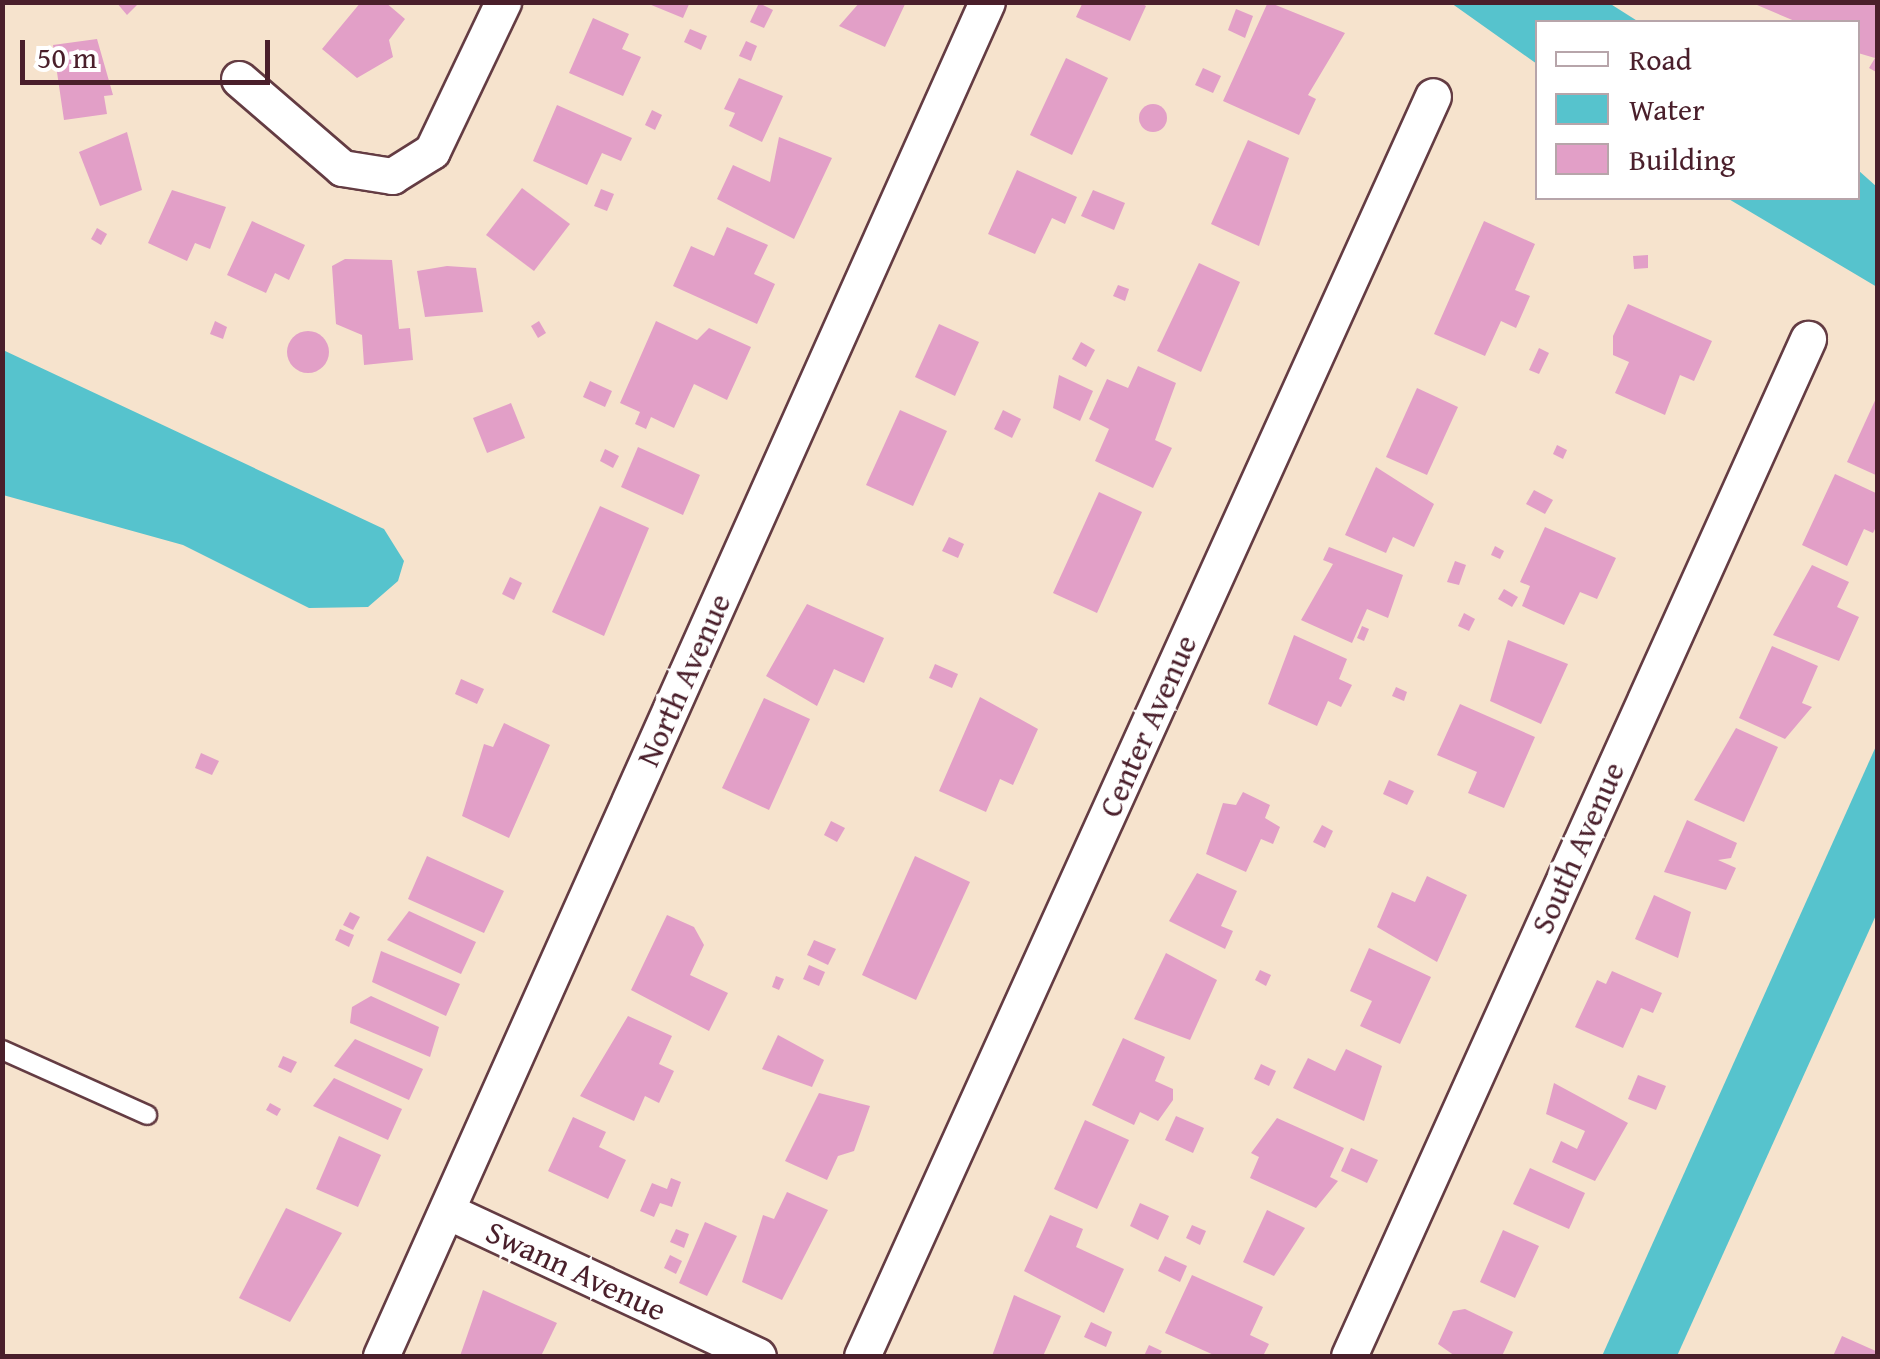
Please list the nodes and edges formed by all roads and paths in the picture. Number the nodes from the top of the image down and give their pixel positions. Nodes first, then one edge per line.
1 (503, 2) edge
2 (987, 2) edge
3 (238, 79) dead end
4 (1433, 96) dead end
5 (1808, 339) dead end
6 (2, 1050) edge
7 (148, 1116) dead end
8 (447, 1211) junction
9 (381, 1356) edge
10 (758, 1356) edge
11 (862, 1356) edge
12 (1349, 1356) edge

1 - 3 street
2 - 8 street, North Avenue
4 - 11 street, Center Avenue
5 - 12 street, South Avenue
6 - 7 lane
8 - 9 street, North Avenue
8 - 10 street, Swann Avenue

